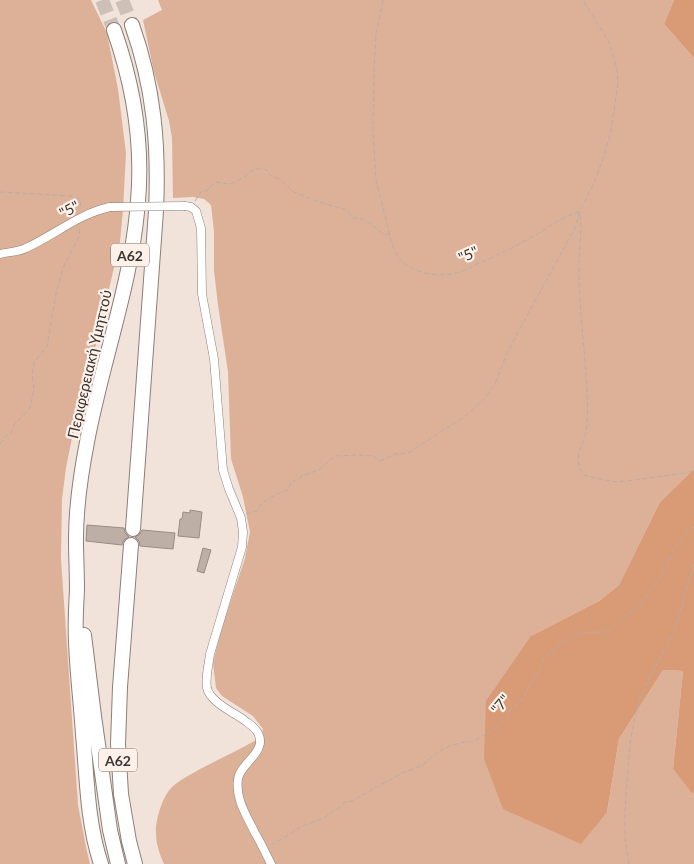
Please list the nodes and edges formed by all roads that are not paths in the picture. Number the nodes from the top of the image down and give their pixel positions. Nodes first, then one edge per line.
1 (132, 24) tunnel mouth
2 (114, 30) tunnel mouth
3 (0, 254) edge
4 (133, 529) dead end
5 (132, 545) dead end
6 (77, 590) junction
7 (100, 864) edge
8 (118, 864) edge
9 (135, 864) edge
10 (271, 864) edge

1 - 4 highway, Α62
2 - 6 highway, Περιφερειακή Υμηττού / Α62
3 - 10 street, "5", bridge
5 - 9 highway, Α62
6 - 7 highway
6 - 8 highway

